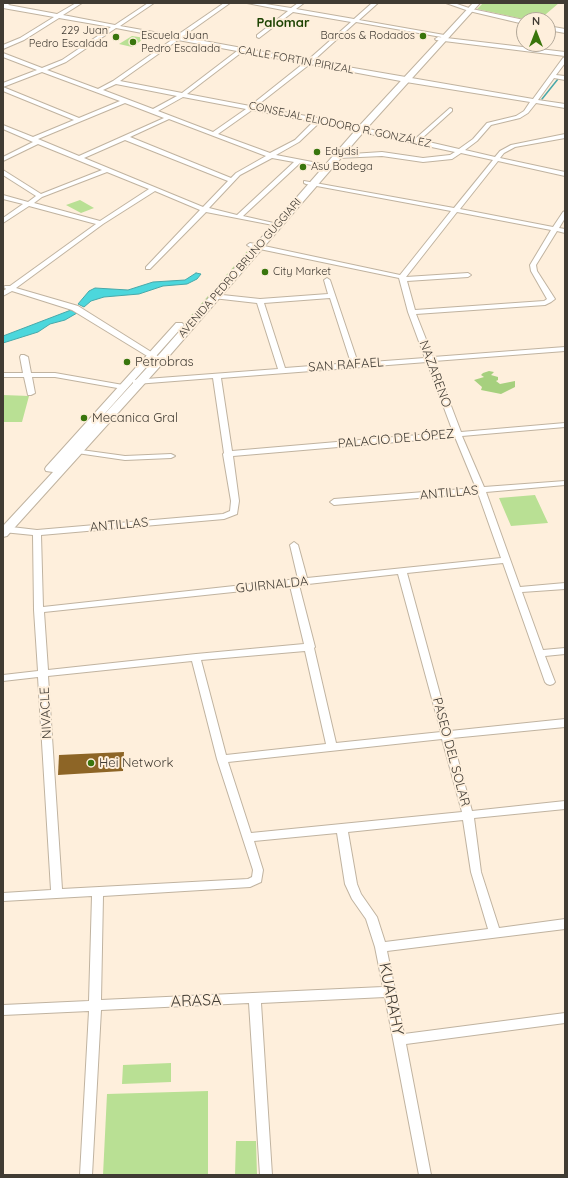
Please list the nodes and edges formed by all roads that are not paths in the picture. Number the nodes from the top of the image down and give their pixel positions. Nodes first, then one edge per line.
1 (8, 3) edge
2 (79, 3) edge
3 (152, 3) edge
4 (227, 3) edge
5 (250, 3) edge
6 (301, 3) edge
7 (375, 3) edge
8 (449, 3) edge
9 (3, 6) edge
10 (470, 7) edge
11 (293, 10) junction
12 (58, 16) junction
13 (355, 20) junction
14 (516, 20) edge
15 (115, 26) junction
16 (259, 36) dead end
17 (441, 37) junction
18 (178, 38) junction
19 (3, 48) edge
20 (241, 50) junction
21 (565, 54) edge
22 (4, 56) edge
23 (565, 59) edge
24 (309, 62) junction
25 (42, 70) junction
26 (553, 76) junction
27 (565, 78) edge
28 (402, 79) junction
29 (115, 82) junction
30 (3, 85) edge
31 (3, 89) edge
32 (97, 91) junction
33 (184, 94) junction
34 (125, 101) junction
35 (533, 101) junction
36 (565, 106) edge
37 (252, 107) junction
38 (450, 110) dead end
39 (152, 112) junction
40 (168, 118) junction
41 (79, 120) junction
42 (318, 120) junction
43 (3, 127) edge
44 (357, 128) junction
45 (213, 134) junction
46 (565, 136) edge
47 (123, 137) junction
48 (36, 140) junction
49 (416, 141) junction
50 (461, 151) junction
51 (272, 156) junction
52 (338, 156) junction
53 (79, 158) junction
54 (3, 159) edge
55 (496, 159) junction
56 (298, 162) junction
57 (324, 167) junction
58 (107, 170) junction
59 (3, 172) edge
60 (565, 174) edge
61 (232, 180) junction
62 (310, 183) junction
63 (154, 189) junction
64 (40, 196) junction
65 (3, 197) edge
66 (27, 204) junction
67 (203, 209) junction
68 (455, 209) junction
69 (565, 213) edge
70 (238, 217) junction
71 (3, 221) edge
72 (102, 223) junction
73 (273, 224) junction
74 (556, 229) junction
75 (565, 231) edge
76 (254, 246) junction
77 (148, 268) dead end
78 (468, 275) dead end
79 (402, 278) junction
80 (327, 280) dead end
81 (7, 287) edge
82 (3, 294) edge
83 (213, 296) junction
84 (332, 296) junction
85 (260, 301) junction
86 (412, 312) junction
87 (565, 349) edge
88 (24, 357) dead end
89 (156, 357) junction
90 (430, 359) junction
91 (355, 364) junction
92 (282, 370) junction
93 (29, 374) junction
94 (3, 375) edge
95 (217, 377) junction
96 (140, 382) junction
97 (125, 384) junction
98 (31, 393) dead end
99 (565, 425) edge
100 (458, 434) junction
101 (77, 451) junction
102 (227, 454) junction
103 (171, 456) dead end
104 (565, 483) edge
105 (481, 490) junction
106 (334, 502) dead end
107 (4, 528) edge
108 (37, 533) junction
109 (294, 545) dead end
110 (505, 560) junction
111 (402, 572) junction
112 (298, 583) junction
113 (565, 586) edge
114 (517, 590) junction
115 (39, 610) junction
116 (310, 647) junction
117 (565, 651) edge
118 (540, 653) junction
119 (196, 657) junction
120 (43, 674) junction
121 (3, 678) edge
122 (550, 682) dead end
123 (565, 723) edge
124 (447, 735) junction
125 (332, 747) junction
126 (222, 759) junction
127 (565, 805) edge
128 (468, 816) junction
129 (342, 828) junction
130 (247, 838) junction
131 (98, 892) junction
132 (57, 893) junction
133 (3, 897) edge
134 (565, 924) edge
135 (495, 933) junction
136 (381, 947) junction
137 (389, 992) junction
138 (255, 999) junction
139 (95, 1005) junction
140 (3, 1010) edge
141 (565, 1018) edge
142 (399, 1040) junction
143 (86, 1175) edge
144 (266, 1175) edge
145 (425, 1175) edge

1 - 9 main road
2 - 12 street
3 - 15 street
4 - 18 street
5 - 11 street
6 - 11 street
7 - 13 street
8 - 10 street
9 - 12 street, CALLE FORTIN PIRIZAL
10 - 14 street
10 - 17 main road, AVENIDA PEDRO BRUNO GUGGIARI
11 - 13 street
11 - 16 street
12 - 15 street, CALLE FORTIN PIRIZAL
12 - 19 street
13 - 17 street
13 - 24 street
15 - 18 street, CALLE FORTIN PIRIZAL
15 - 25 street
17 - 21 street
17 - 28 main road, AVENIDA PEDRO BRUNO GUGGIARI
18 - 20 street, CALLE FORTIN PIRIZAL
18 - 29 street
20 - 24 street, CALLE FORTIN PIRIZAL
20 - 33 street
22 - 25 street
23 - 26 street
24 - 28 street, CALLE FORTIN PIRIZAL
24 - 37 street
25 - 30 street
25 - 32 street
26 - 27 street
26 - 35 street
28 - 35 street, CALLE FORTIN PIRIZAL
28 - 44 main road, AVENIDA PEDRO BRUNO GUGGIARI
29 - 32 street
29 - 33 street, CONSEJAL ELIODORO R. GONZÁLEZ
31 - 41 street
32 - 34 street
33 - 37 street, CONSEJAL ELIODORO R. GONZÁLEZ
33 - 39 street
34 - 39 street
34 - 41 street
35 - 36 street, CALLE FORTIN PIRIZAL
35 - 50 street
37 - 42 street, CONSEJAL ELIODORO R. GONZÁLEZ
37 - 45 street
38 - 49 street
39 - 40 street
40 - 45 street
40 - 47 street
41 - 48 street
42 - 44 street, CONSEJAL ELIODORO R. GONZÁLEZ
42 - 51 street
43 - 48 street
44 - 49 street, CONSEJAL ELIODORO R. GONZÁLEZ
44 - 52 main road, AVENIDA PEDRO BRUNO GUGGIARI
44 - 57 main road, AVENIDA PEDRO BRUNO GUGGIARI
45 - 51 street
46 - 55 street
47 - 53 street
47 - 61 street
48 - 53 street
48 - 54 street
49 - 50 street, CONSEJAL ELIODORO R. GONZÁLEZ
50 - 52 street
50 - 55 street, CONSEJAL ELIODORO R. GONZÁLEZ
51 - 56 street
51 - 61 street
52 - 57 main road, AVENIDA PEDRO BRUNO GUGGIARI
53 - 58 street
55 - 60 street, CONSEJAL ELIODORO R. GONZÁLEZ
55 - 68 street
56 - 57 street
56 - 70 street
57 - 62 main road, AVENIDA PEDRO BRUNO GUGGIARI
58 - 63 street
58 - 64 street
59 - 64 street
61 - 67 street
62 - 68 street
62 - 73 main road, AVENIDA PEDRO BRUNO GUGGIARI
63 - 67 street
63 - 72 street
64 - 66 street
65 - 66 street
66 - 71 street
66 - 72 street
67 - 70 street
67 - 77 street
68 - 74 street
68 - 79 street
69 - 74 street
70 - 73 street
72 - 81 street
73 - 76 main road, AVENIDA PEDRO BRUNO GUGGIARI
74 - 75 street
74 - 86 street
76 - 79 street
76 - 83 main road, AVENIDA PEDRO BRUNO GUGGIARI
76 - 89 main road, AVENIDA PEDRO BRUNO GUGGIARI
78 - 79 street
79 - 86 street, NAZARENO
80 - 84 street
81 - 82 street
81 - 89 street
83 - 85 street
83 - 89 main road, AVENIDA PEDRO BRUNO GUGGIARI
84 - 85 street
84 - 91 street
85 - 92 street
86 - 90 street, NAZARENO
87 - 90 street, SAN RAFAEL
88 - 93 street
89 - 96 main road, AVENIDA PEDRO BRUNO GUGGIARI
89 - 97 main road, AVENIDA PEDRO BRUNO GUGGIARI
90 - 91 street, SAN RAFAEL
90 - 100 street, NAZARENO
91 - 92 street, SAN RAFAEL
92 - 95 street, SAN RAFAEL
93 - 94 street, SAN RAFAEL
93 - 97 street, SAN RAFAEL
93 - 98 street
95 - 96 street, SAN RAFAEL
95 - 102 street
96 - 97 street, SAN RAFAEL
96 - 101 main road, AVENIDA PEDRO BRUNO GUGGIARI
97 - 107 main road, AVENIDA PEDRO BRUNO GUGGIARI
99 - 100 street, PALACIO DE LÓPEZ
100 - 102 street, PALACIO DE LÓPEZ
100 - 105 street, NAZARENO
101 - 103 street
101 - 107 main road, AVENIDA PEDRO BRUNO GUGGIARI
102 - 108 street, ANTILLAS
104 - 105 street, ANTILLAS
105 - 106 street, ANTILLAS
105 - 110 street, NAZARENO
107 - 108 street, ANTILLAS
108 - 115 street, NIVACLE
109 - 112 street
110 - 111 street, GUIRNALDA
110 - 114 street, NAZARENO
111 - 112 street, GUIRNALDA
111 - 124 street, PASEO DEL SOLAR
112 - 115 street, GUIRNALDA
112 - 116 street
113 - 114 street
114 - 118 street, NAZARENO
115 - 120 street, NIVACLE
116 - 119 street
116 - 125 street
117 - 118 street
118 - 122 street, NAZARENO
119 - 120 street
119 - 126 street
120 - 121 street
120 - 132 street, NIVACLE
123 - 124 street
124 - 125 street
124 - 128 street, PASEO DEL SOLAR
125 - 126 street
126 - 130 street
127 - 128 street
128 - 129 street
128 - 135 street, PASEO DEL SOLAR
129 - 130 street
129 - 136 street, KUARAHY
130 - 131 street
131 - 132 street
131 - 139 street
132 - 133 street
134 - 135 street
135 - 136 street
136 - 137 street, KUARAHY
137 - 138 street, ARASA
137 - 142 street, KUARAHY
138 - 139 street, ARASA
138 - 144 street
139 - 140 street, ARASA
139 - 143 street
141 - 142 street
142 - 145 street, KUARAHY

